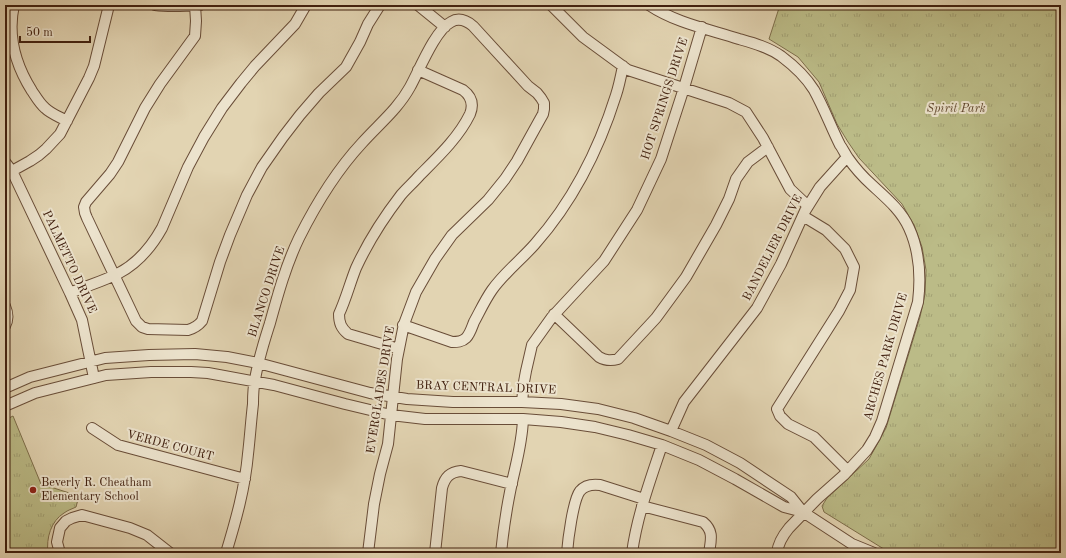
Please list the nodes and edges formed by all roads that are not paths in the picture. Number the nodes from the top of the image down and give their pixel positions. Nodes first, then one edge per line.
1 (14, 5) edge
2 (109, 5) edge
3 (155, 5) edge
4 (195, 5) edge
5 (200, 5) edge
6 (306, 5) edge
7 (380, 5) edge
8 (418, 5) edge
9 (551, 5) edge
10 (648, 5) edge
11 (445, 27) junction
12 (702, 27) junction
13 (623, 66) junction
14 (418, 70) junction
15 (684, 89) junction
16 (544, 105) joint
17 (67, 121) junction
18 (768, 147) junction
19 (847, 157) junction
20 (5, 162) edge
21 (12, 171) junction
22 (808, 206) junction
23 (803, 216) junction
24 (114, 275) junction
25 (70, 293) junction
26 (5, 306) edge
27 (554, 314) junction
28 (403, 325) junction
29 (5, 326) edge
30 (399, 348) junction
31 (90, 362) junction
32 (258, 363) junction
33 (94, 378) junction
34 (254, 381) junction
35 (5, 388) edge
36 (393, 397) junction
37 (522, 402) junction
38 (5, 406) edge
39 (391, 415) junction
40 (522, 420) junction
41 (92, 428) dead end
42 (671, 431) junction
43 (662, 445) junction
44 (848, 471) junction
45 (245, 479) junction
46 (512, 484) junction
47 (643, 502) junction
48 (803, 512) junction
49 (868, 552) edge
50 (60, 553) edge
51 (170, 553) edge
52 (226, 553) edge
53 (368, 553) edge
54 (435, 553) edge
55 (501, 553) edge
56 (567, 553) edge
57 (632, 553) edge
58 (709, 553) edge
59 (777, 553) edge

1 - 17 street
2 - 17 street
3 - 4 street
4 - 5 street
4 - 24 street
6 - 24 street
7 - 24 street
8 - 11 street
9 - 13 street
10 - 12 street, ARCHES PARK DRIVE
11 - 14 street, BLANCO DRIVE
11 - 16 street, BLANCO DRIVE
12 - 15 street, HOT SPRINGS DRIVE
12 - 19 street, ARCHES PARK DRIVE
13 - 15 street
13 - 28 street
14 - 30 street
14 - 32 street, BLANCO DRIVE
15 - 18 street
15 - 27 street, HOT SPRINGS DRIVE
16 - 28 street, EVERGLADES DRIVE
17 - 21 street
18 - 22 street
18 - 27 street
19 - 22 street, BANDELIER DRIVE
19 - 44 street, ARCHES PARK DRIVE
20 - 21 street, PALMETTO DRIVE
21 - 25 street, PALMETTO DRIVE
22 - 23 street, BANDELIER DRIVE
23 - 42 street, BANDELIER DRIVE
23 - 44 street
24 - 25 street
25 - 31 street, PALMETTO DRIVE
26 - 29 street
27 - 37 street, HOT SPRINGS DRIVE
28 - 30 street, EVERGLADES DRIVE
30 - 36 street, EVERGLADES DRIVE
31 - 32 street, BRAY CENTRAL DRIVE
31 - 33 street, PALMETTO DRIVE
31 - 35 street, BRAY CENTRAL DRIVE
32 - 34 street, BLANCO DRIVE
32 - 36 street, BRAY CENTRAL DRIVE
33 - 34 street, BRAY CENTRAL DRIVE
33 - 38 street, BRAY CENTRAL DRIVE
34 - 39 street, BRAY CENTRAL DRIVE
34 - 45 street, BLANCO DRIVE
36 - 37 street, BRAY CENTRAL DRIVE
36 - 39 street, EVERGLADES DRIVE
37 - 42 street, BRAY CENTRAL DRIVE
39 - 40 street, BRAY CENTRAL DRIVE
39 - 53 street, EVERGLADES DRIVE
40 - 43 street, BRAY CENTRAL DRIVE
40 - 46 street
41 - 45 street, VERDE COURT
42 - 48 street, BRAY CENTRAL DRIVE
43 - 47 street
43 - 48 street, BRAY CENTRAL DRIVE
44 - 48 street, ARCHES PARK DRIVE
45 - 52 street, BLANCO DRIVE
46 - 54 street
46 - 55 street
47 - 56 street
47 - 57 street
47 - 58 street
48 - 49 street, BRAY CENTRAL DRIVE
48 - 59 street, ARCHES PARK DRIVE
50 - 51 street

